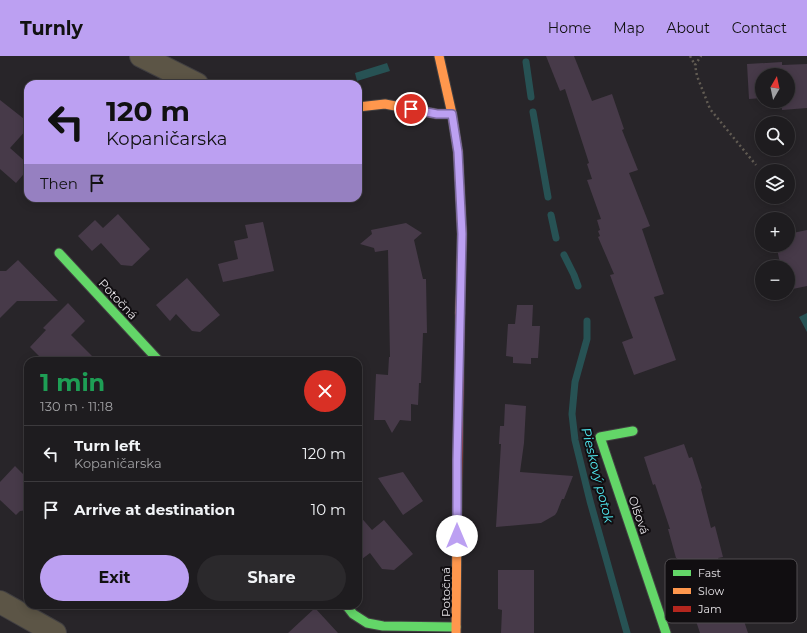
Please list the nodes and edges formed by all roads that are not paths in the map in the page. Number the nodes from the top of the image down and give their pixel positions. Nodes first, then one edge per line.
1 (142, 56) edge
2 (439, 56) edge
3 (189, 80) edge
4 (362, 106) edge
5 (452, 114) junction
6 (59, 253) dead end
7 (155, 357) edge
8 (634, 431) dead end
9 (0, 602) edge
10 (349, 609) edge
11 (456, 630) edge
12 (54, 633) edge
13 (666, 633) edge

1 - 3 street
2 - 5 street, Potočná
4 - 5 street
5 - 11 street, Potočná
6 - 7 street, Potočná
8 - 13 street, Olšová
9 - 12 street
10 - 11 street, Potočná

